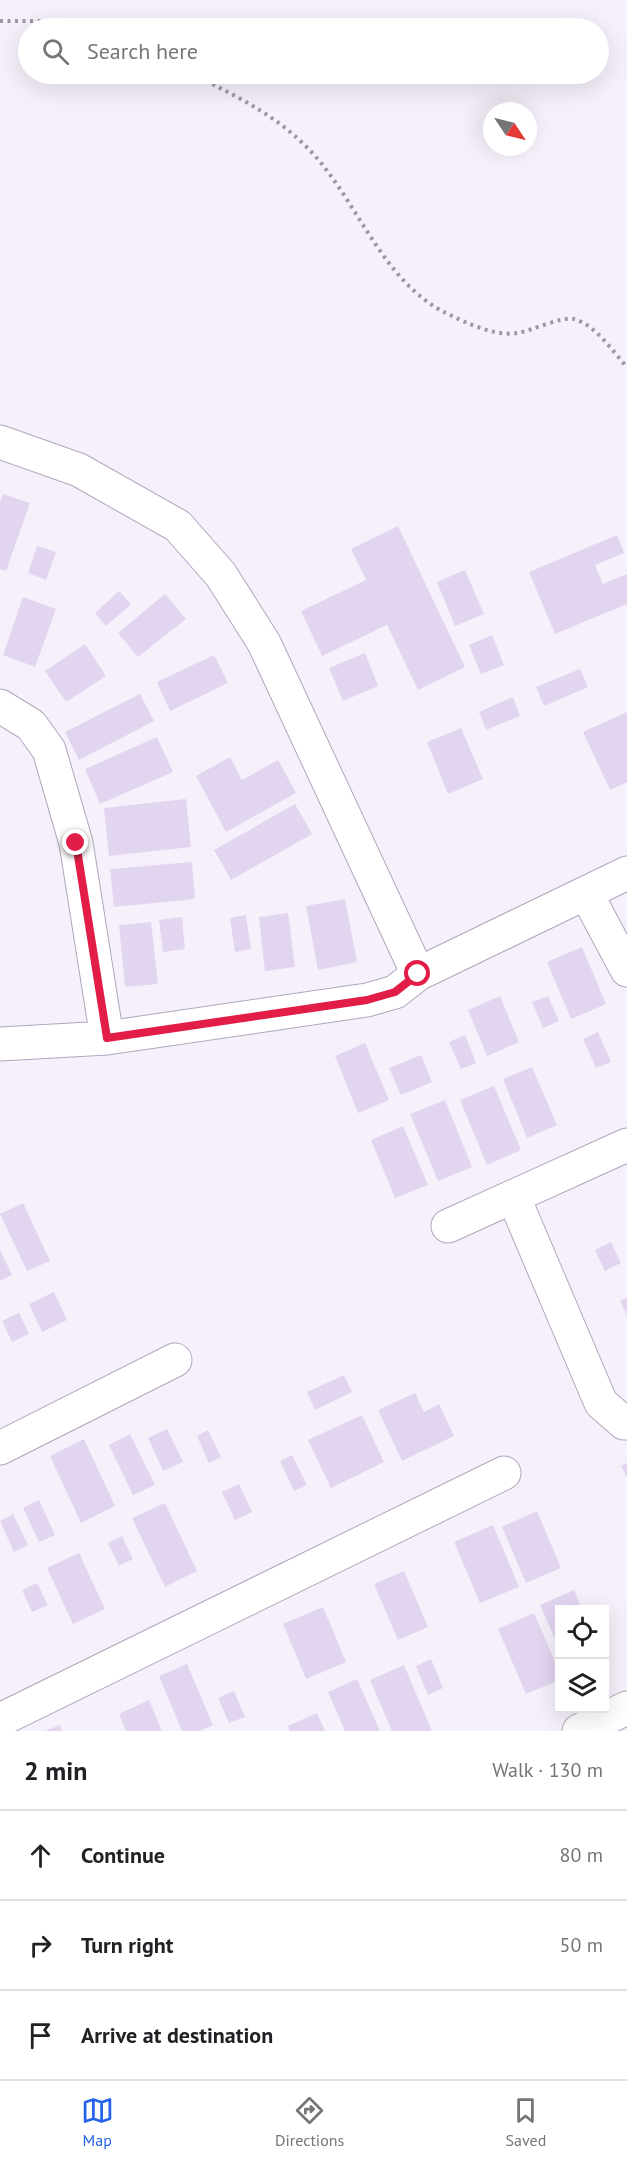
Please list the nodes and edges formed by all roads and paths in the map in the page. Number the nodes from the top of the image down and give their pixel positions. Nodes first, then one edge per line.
1 (0, 21) edge
2 (18, 21) edge
3 (212, 84) edge
4 (627, 367) edge
5 (0, 442) edge
6 (0, 706) edge
7 (627, 873) edge
8 (586, 893) junction
9 (627, 970) edge
10 (418, 974) junction
11 (107, 1038) junction
12 (0, 1044) edge
13 (627, 1145) edge
14 (514, 1198) junction
15 (448, 1226) dead end
16 (175, 1360) dead end
17 (627, 1423) edge
18 (0, 1448) edge
19 (504, 1473) dead end
20 (627, 1708) edge
21 (0, 1720) edge
22 (579, 1731) edge

1 - 2 path
3 - 4 path
5 - 10 street
6 - 11 street
7 - 8 street
8 - 9 street
8 - 10 street
10 - 11 street
11 - 12 street
13 - 14 street
14 - 15 street
14 - 17 street
16 - 18 street
19 - 21 street
20 - 22 street

